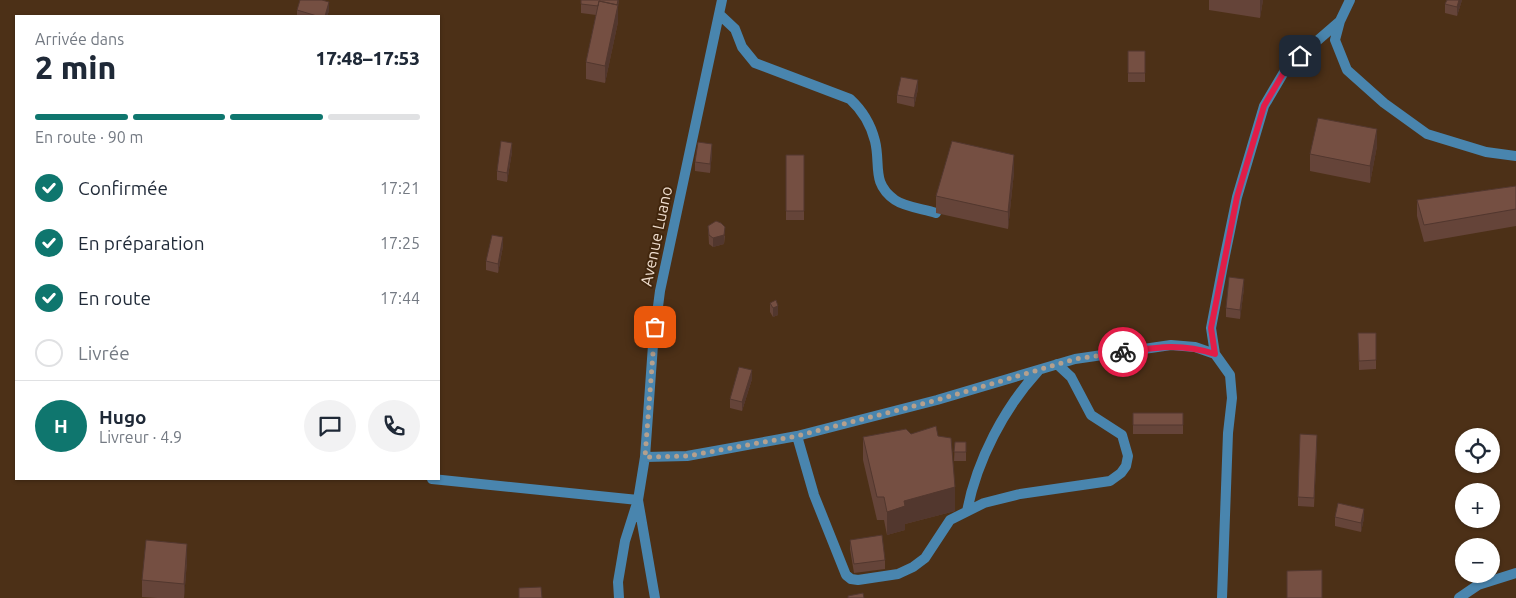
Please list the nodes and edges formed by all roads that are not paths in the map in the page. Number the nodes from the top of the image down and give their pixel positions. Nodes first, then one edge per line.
1 (722, 0) edge
2 (1350, 0) edge
3 (719, 14) junction
4 (1340, 21) junction
5 (1516, 156) edge
6 (936, 213) dead end
7 (1215, 354) junction
8 (1057, 364) junction
9 (1040, 370) junction
10 (797, 436) junction
11 (645, 457) junction
12 (440, 480) edge
13 (638, 500) junction
14 (967, 511) junction
15 (1516, 573) edge
16 (619, 598) edge
17 (655, 598) edge
18 (1222, 598) edge
19 (1459, 598) edge

1 - 3 street, Avenue Luano
2 - 4 street
3 - 6 street
3 - 11 street, Avenue Luano
4 - 5 street
4 - 7 street
7 - 8 street
7 - 18 street
8 - 9 street
8 - 14 street
9 - 10 street
9 - 14 street
10 - 11 street
10 - 14 street
11 - 13 street, Avenue Luano
12 - 13 street
13 - 16 street, Avenue Luano
13 - 17 street
15 - 19 street

